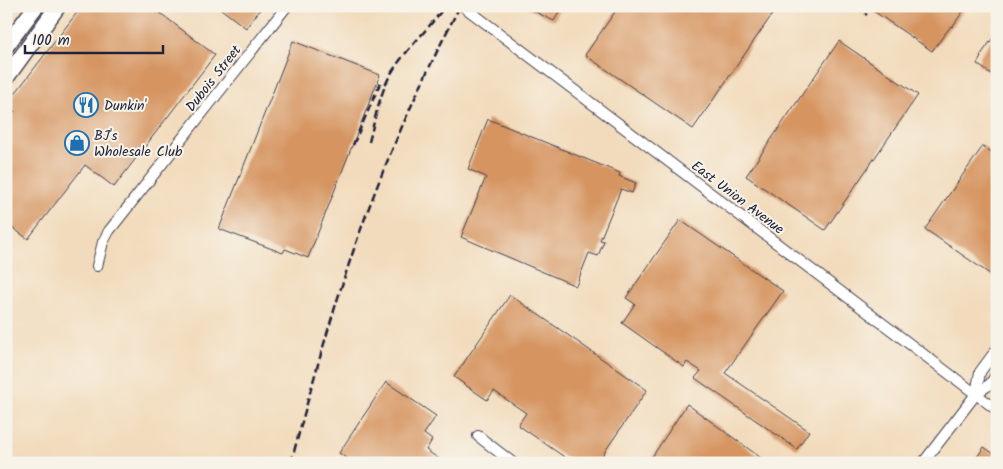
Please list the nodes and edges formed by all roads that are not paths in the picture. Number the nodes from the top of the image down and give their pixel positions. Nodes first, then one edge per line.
1 (36, 6) edge
2 (58, 6) edge
3 (287, 6) edge
4 (463, 6) edge
5 (6, 46) edge
6 (6, 78) edge
7 (97, 266) dead end
8 (997, 349) edge
9 (997, 374) edge
10 (976, 394) junction
11 (997, 410) edge
12 (478, 436) dead end
13 (513, 463) edge
14 (924, 463) edge

1 - 5 highway
2 - 6 highway
3 - 7 street, Dubois Street
4 - 10 street, East Union Avenue
8 - 10 street
9 - 10 street
10 - 11 street, East Union Avenue
10 - 14 street
12 - 13 street

